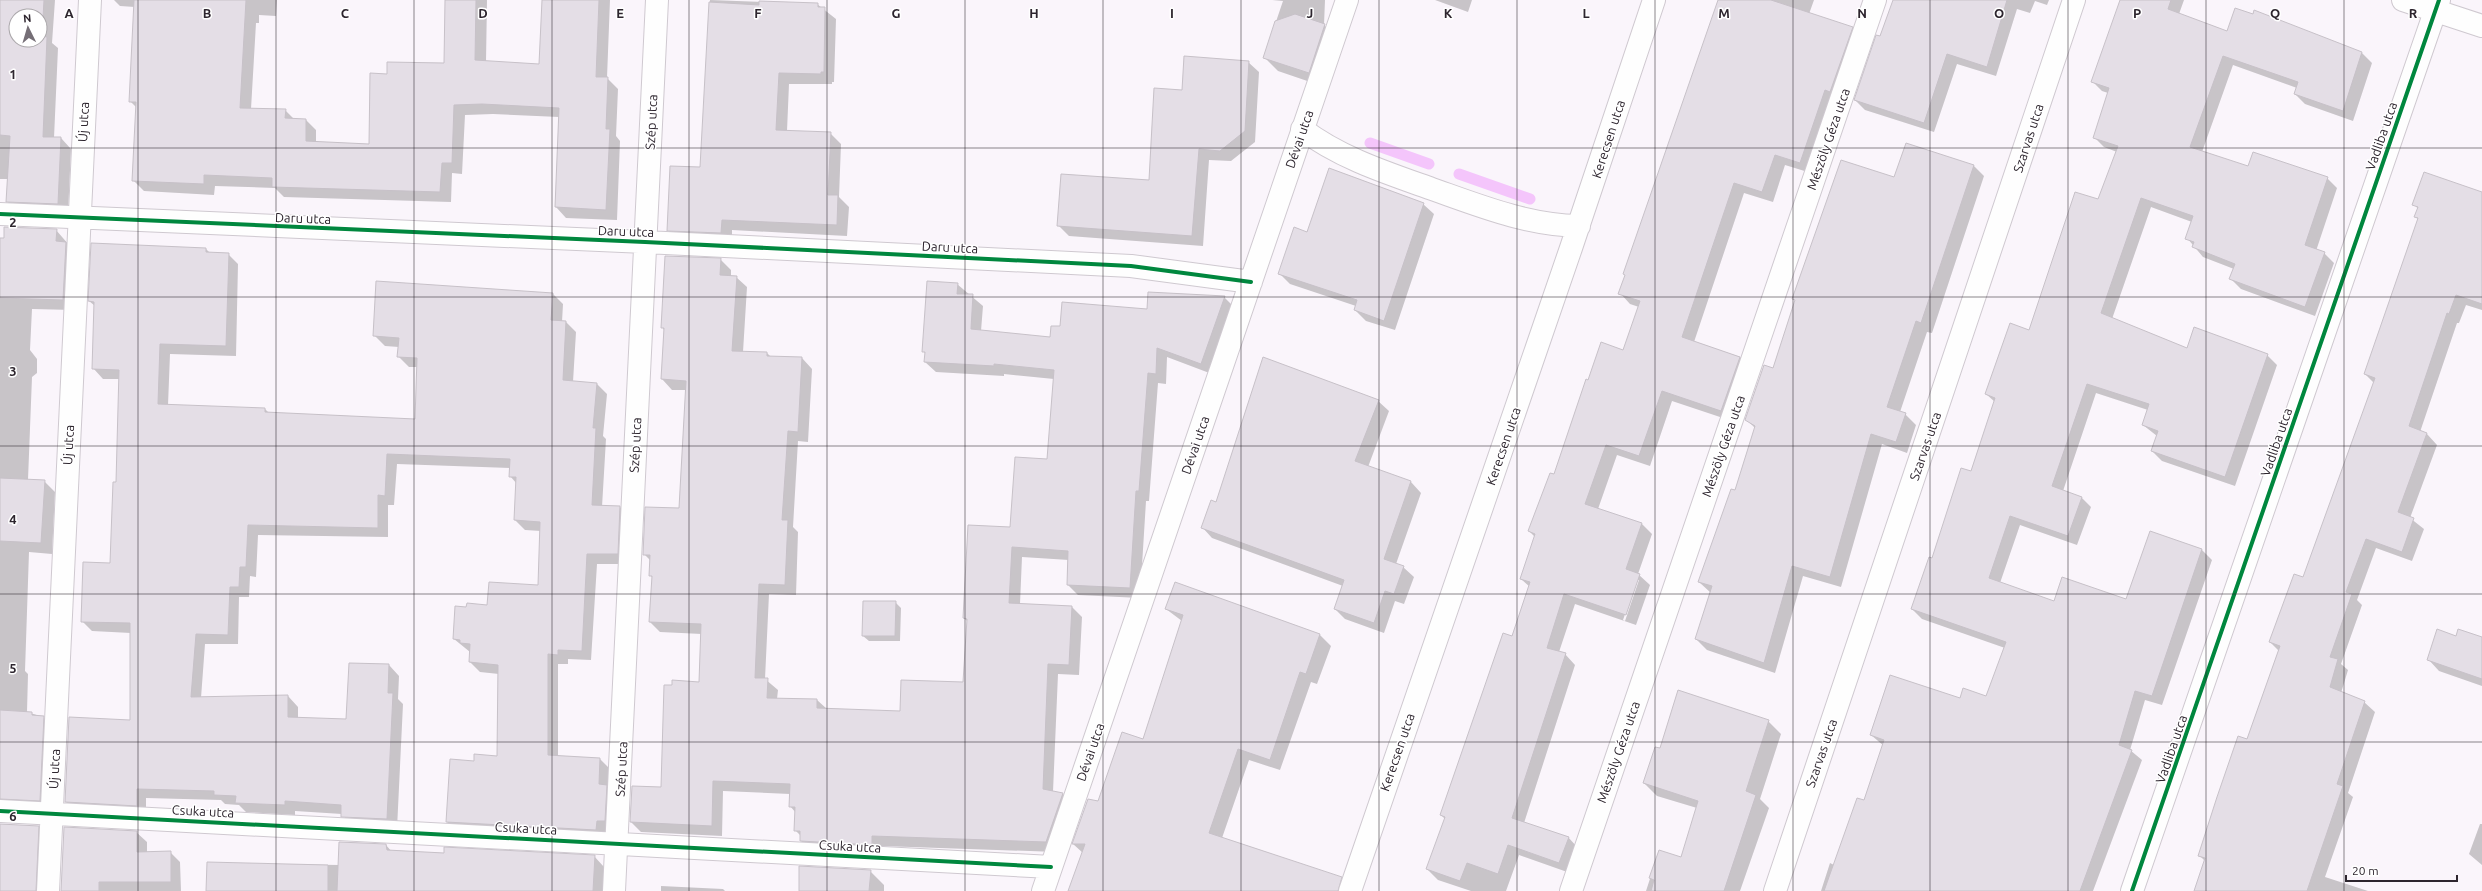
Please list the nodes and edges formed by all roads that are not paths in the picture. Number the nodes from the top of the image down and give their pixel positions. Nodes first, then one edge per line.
1 (90, 0) edge
2 (657, 0) edge
3 (1347, 0) edge
4 (1654, 0) edge
5 (1875, 0) edge
6 (2074, 0) edge
7 (2403, 0) edge
8 (2437, 6) edge
9 (2482, 26) edge
10 (1302, 129) junction
11 (0, 214) edge
12 (78, 218) junction
13 (1579, 226) junction
14 (645, 242) junction
15 (1251, 282) junction
16 (0, 811) edge
17 (52, 814) junction
18 (617, 843) junction
19 (1051, 867) junction
20 (48, 891) edge
21 (614, 891) edge
22 (1044, 891) edge
23 (1350, 891) edge
24 (1571, 891) edge
25 (1775, 891) edge
26 (2132, 891) edge

1 - 12 street, Új utca
2 - 14 street, Szép utca
3 - 10 street, Dévai utca
4 - 13 street, Kerecsen utca
5 - 24 street, Mészöly Géza utca
6 - 25 street, Szarvas utca
7 - 8 street
8 - 9 street
8 - 26 street, Vadliba utca
10 - 13 street
10 - 15 street, Dévai utca
11 - 12 street, Daru utca
12 - 14 street, Daru utca
12 - 17 street, Új utca
13 - 23 street, Kerecsen utca
14 - 15 street, Daru utca
14 - 18 street, Szép utca
15 - 19 street, Dévai utca
16 - 17 street, Csuka utca
17 - 18 street, Csuka utca
17 - 20 street, Új utca
18 - 19 street, Csuka utca
18 - 21 street, Szép utca
19 - 22 street, Dévai utca

